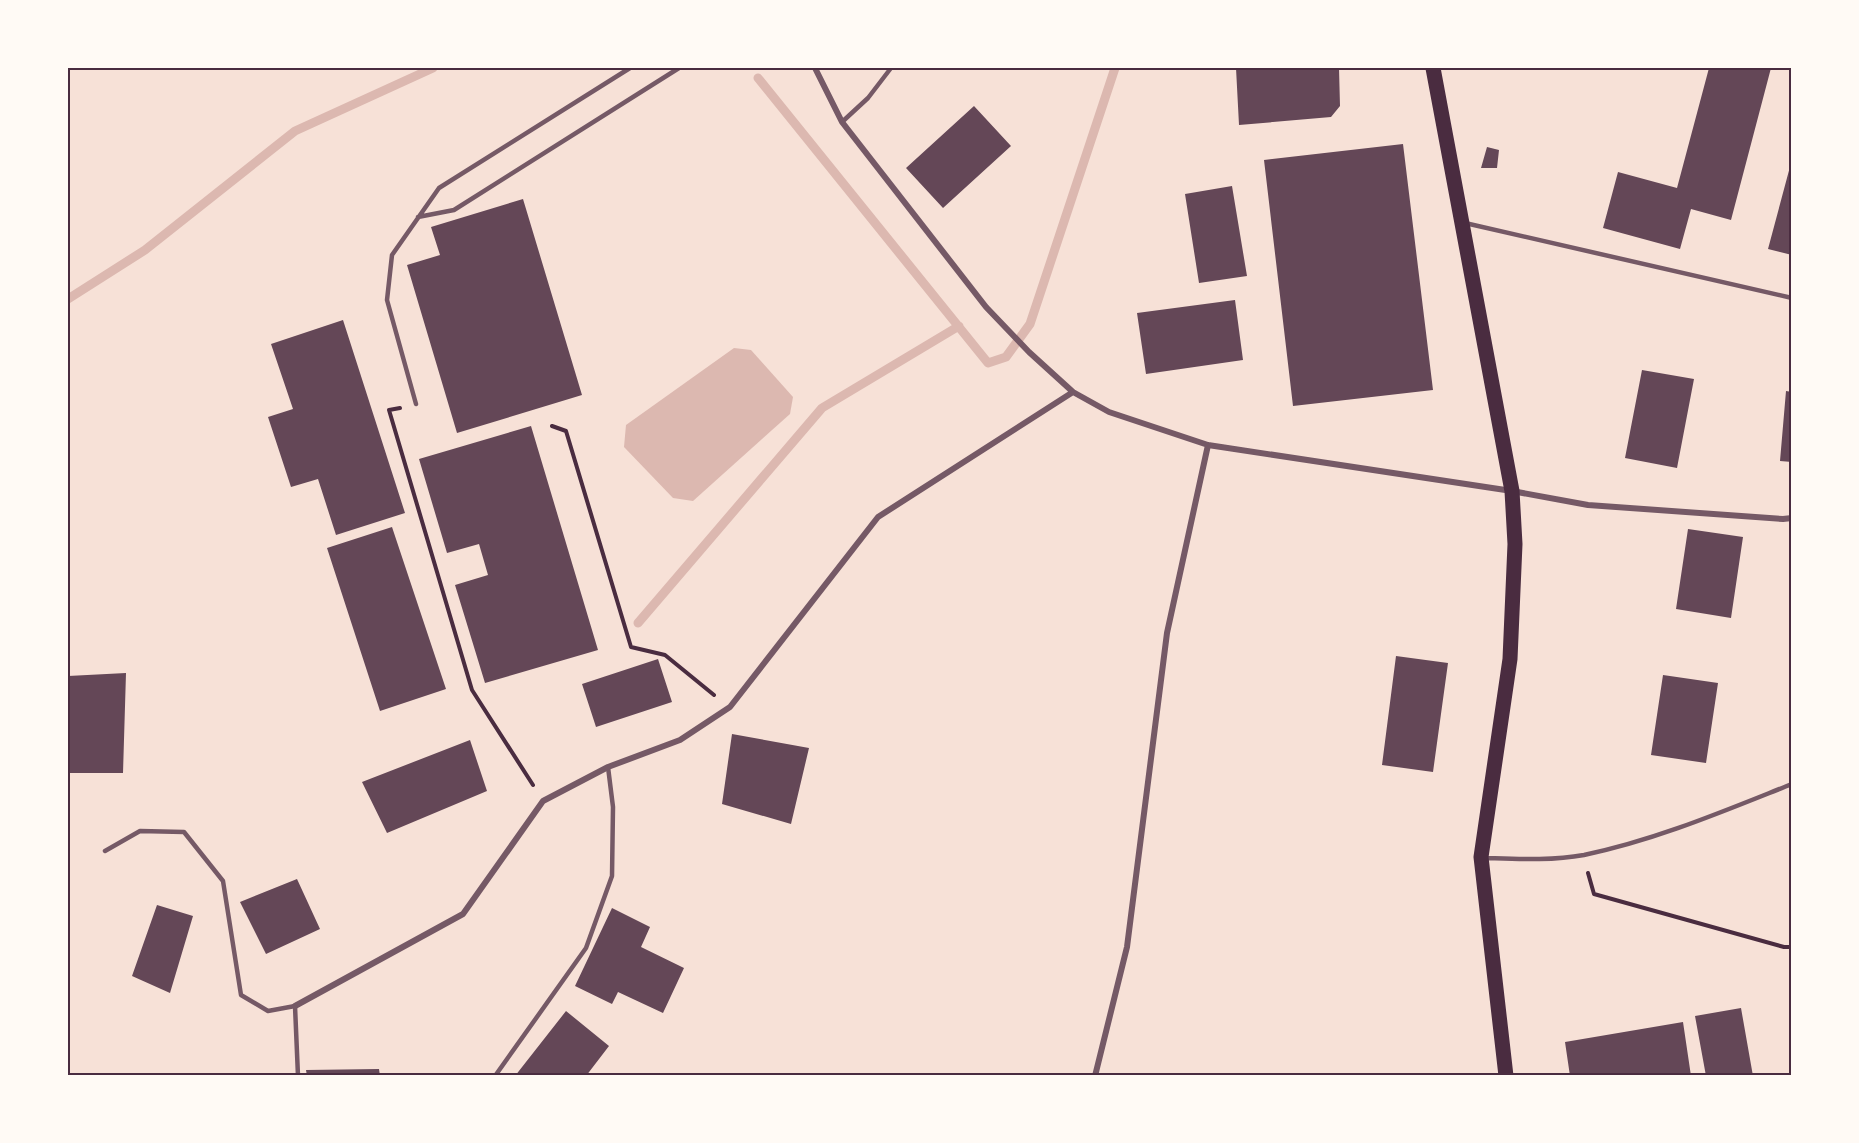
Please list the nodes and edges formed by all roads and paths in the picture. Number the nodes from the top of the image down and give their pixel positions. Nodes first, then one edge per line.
1 (630, 68) edge
2 (679, 68) edge
3 (814, 68) edge
4 (891, 68) edge
5 (1433, 68) edge
6 (842, 122) junction
7 (418, 217) junction
8 (1462, 222) junction
9 (1791, 298) edge
10 (1073, 392) junction
11 (416, 404) joint
12 (552, 426) dead end
13 (1208, 446) junction
14 (1512, 491) junction
15 (1791, 518) edge
16 (729, 707) junction
17 (608, 767) junction
18 (1791, 784) edge
19 (543, 801) junction
20 (105, 851) dead end
21 (1583, 855) junction
22 (1482, 857) junction
23 (1791, 947) edge
24 (295, 1006) junction
25 (298, 1076) edge
26 (495, 1076) edge
27 (1095, 1076) edge
28 (1506, 1076) edge

1 - 7 lane
2 - 7 lane
3 - 6 street
4 - 6 lane
5 - 8 main road
6 - 10 street
7 - 11 lane
8 - 9 lane
8 - 14 main road
10 - 13 street
10 - 16 street
11 - 19 path
12 - 16 path
13 - 14 street
13 - 27 street
14 - 15 street
14 - 22 main road
16 - 17 street
17 - 19 street
17 - 26 lane
18 - 21 lane
19 - 24 street
20 - 24 lane
21 - 22 lane
21 - 23 path
22 - 28 main road
24 - 25 lane

